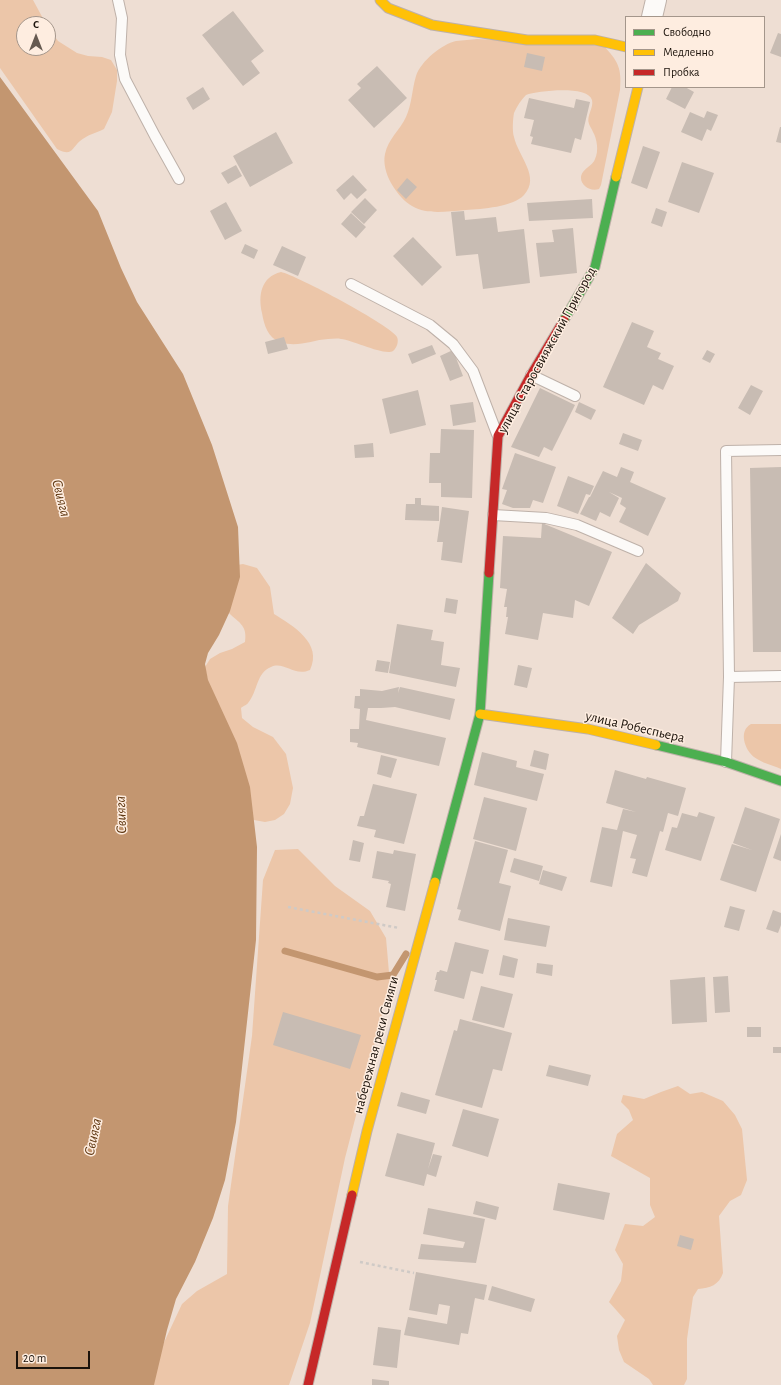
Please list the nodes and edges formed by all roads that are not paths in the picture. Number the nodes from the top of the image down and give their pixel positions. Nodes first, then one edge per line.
1 (118, 0) edge
2 (380, 0) edge
3 (656, 0) edge
4 (652, 16) edge
5 (625, 47) edge
6 (638, 88) edge
7 (179, 178) dead end
8 (351, 284) dead end
9 (531, 375) junction
10 (575, 396) dead end
11 (498, 436) junction
12 (781, 450) edge
13 (493, 515) junction
14 (638, 551) dead end
15 (781, 676) edge
16 (729, 677) junction
17 (480, 714) junction
18 (726, 762) junction
19 (781, 781) edge
20 (308, 1385) edge

1 - 7 lane
2 - 5 street
3 - 4 street
6 - 9 street, улица Старосвияжский Пригород
8 - 11 lane
9 - 10 lane
9 - 11 street, улица Старосвияжский Пригород
11 - 13 street, улица Старосвияжский Пригород
12 - 16 lane
13 - 14 lane
13 - 17 street, улица Старосвияжский Пригород
15 - 16 lane
16 - 18 lane
17 - 18 street, улица Робеспьера
17 - 20 street, набережная реки Свияги
18 - 19 street, улица Робеспьера

